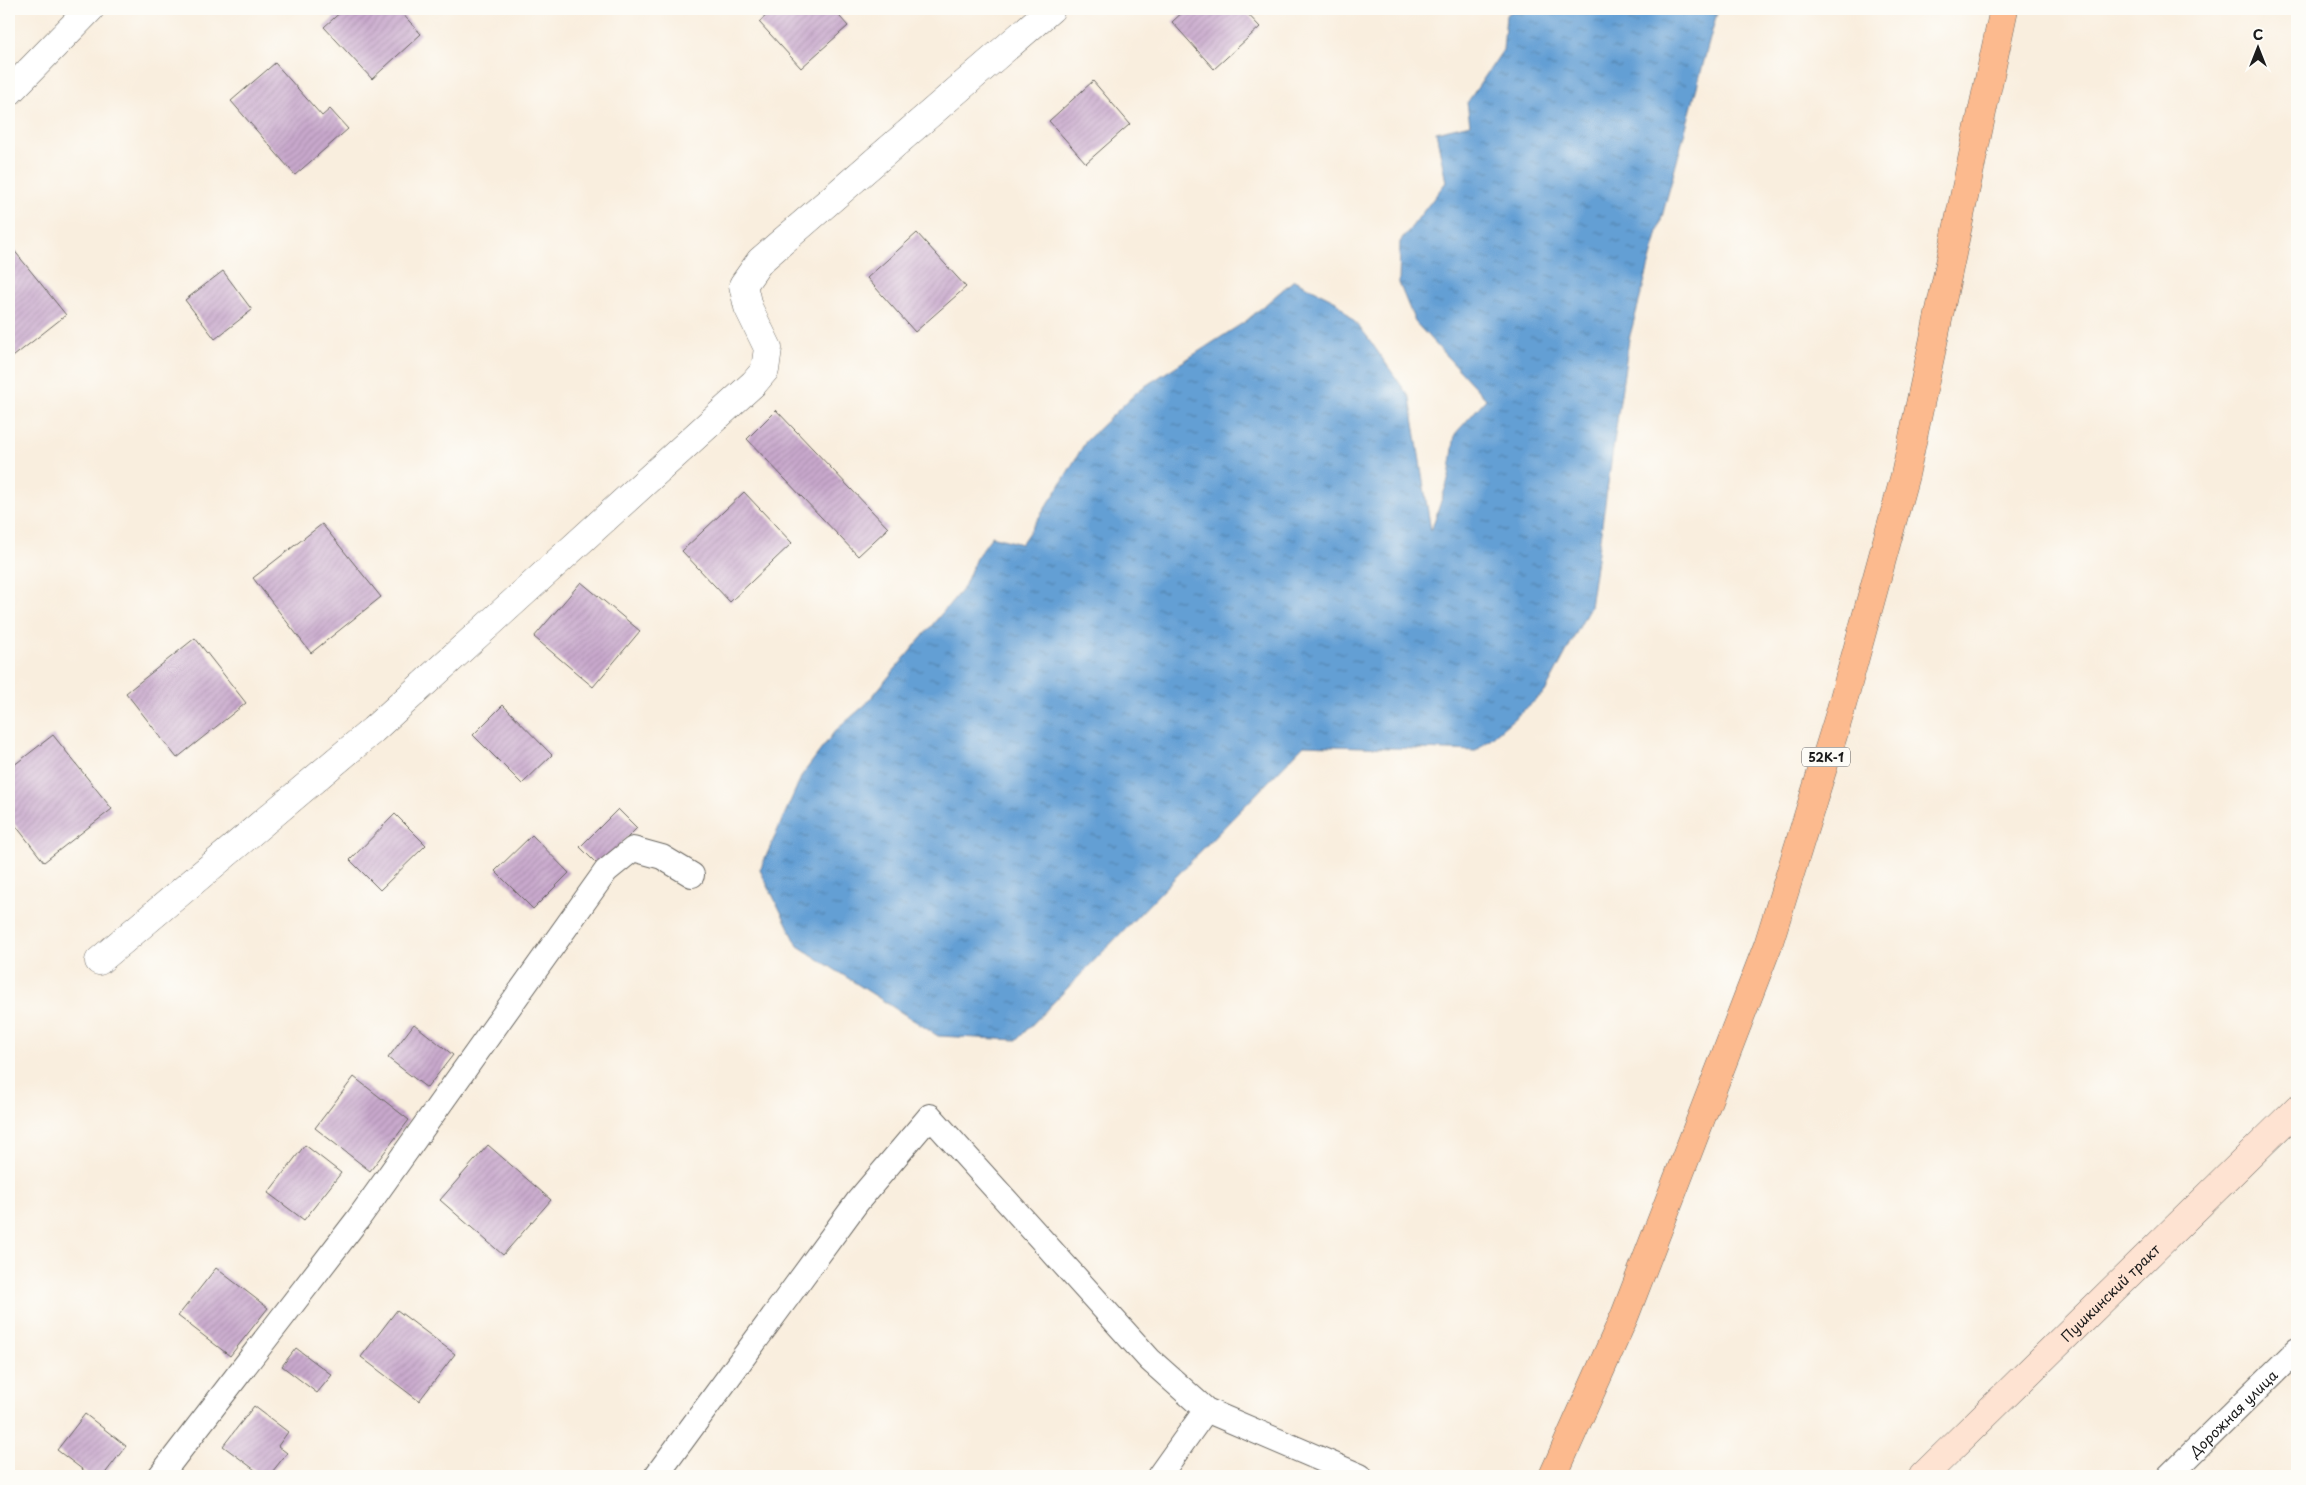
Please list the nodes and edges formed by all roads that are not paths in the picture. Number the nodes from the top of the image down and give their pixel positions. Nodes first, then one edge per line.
1 (90, 9) edge
2 (1051, 9) edge
3 (2004, 9) edge
4 (9, 92) edge
5 (692, 874) dead end
6 (99, 961) dead end
7 (2297, 1109) edge
8 (2297, 1350) edge
9 (1206, 1410) junction
10 (160, 1476) edge
11 (656, 1476) edge
12 (1159, 1476) edge
13 (1360, 1476) edge
14 (1553, 1476) edge
15 (1923, 1476) edge
16 (2169, 1476) edge

1 - 4 street
2 - 6 street
3 - 14 main road, 52К-1
5 - 10 lane
7 - 15 main road, Пушкинский тракт
8 - 16 lane, Дорожная улица
9 - 11 lane
9 - 12 lane
9 - 13 lane

